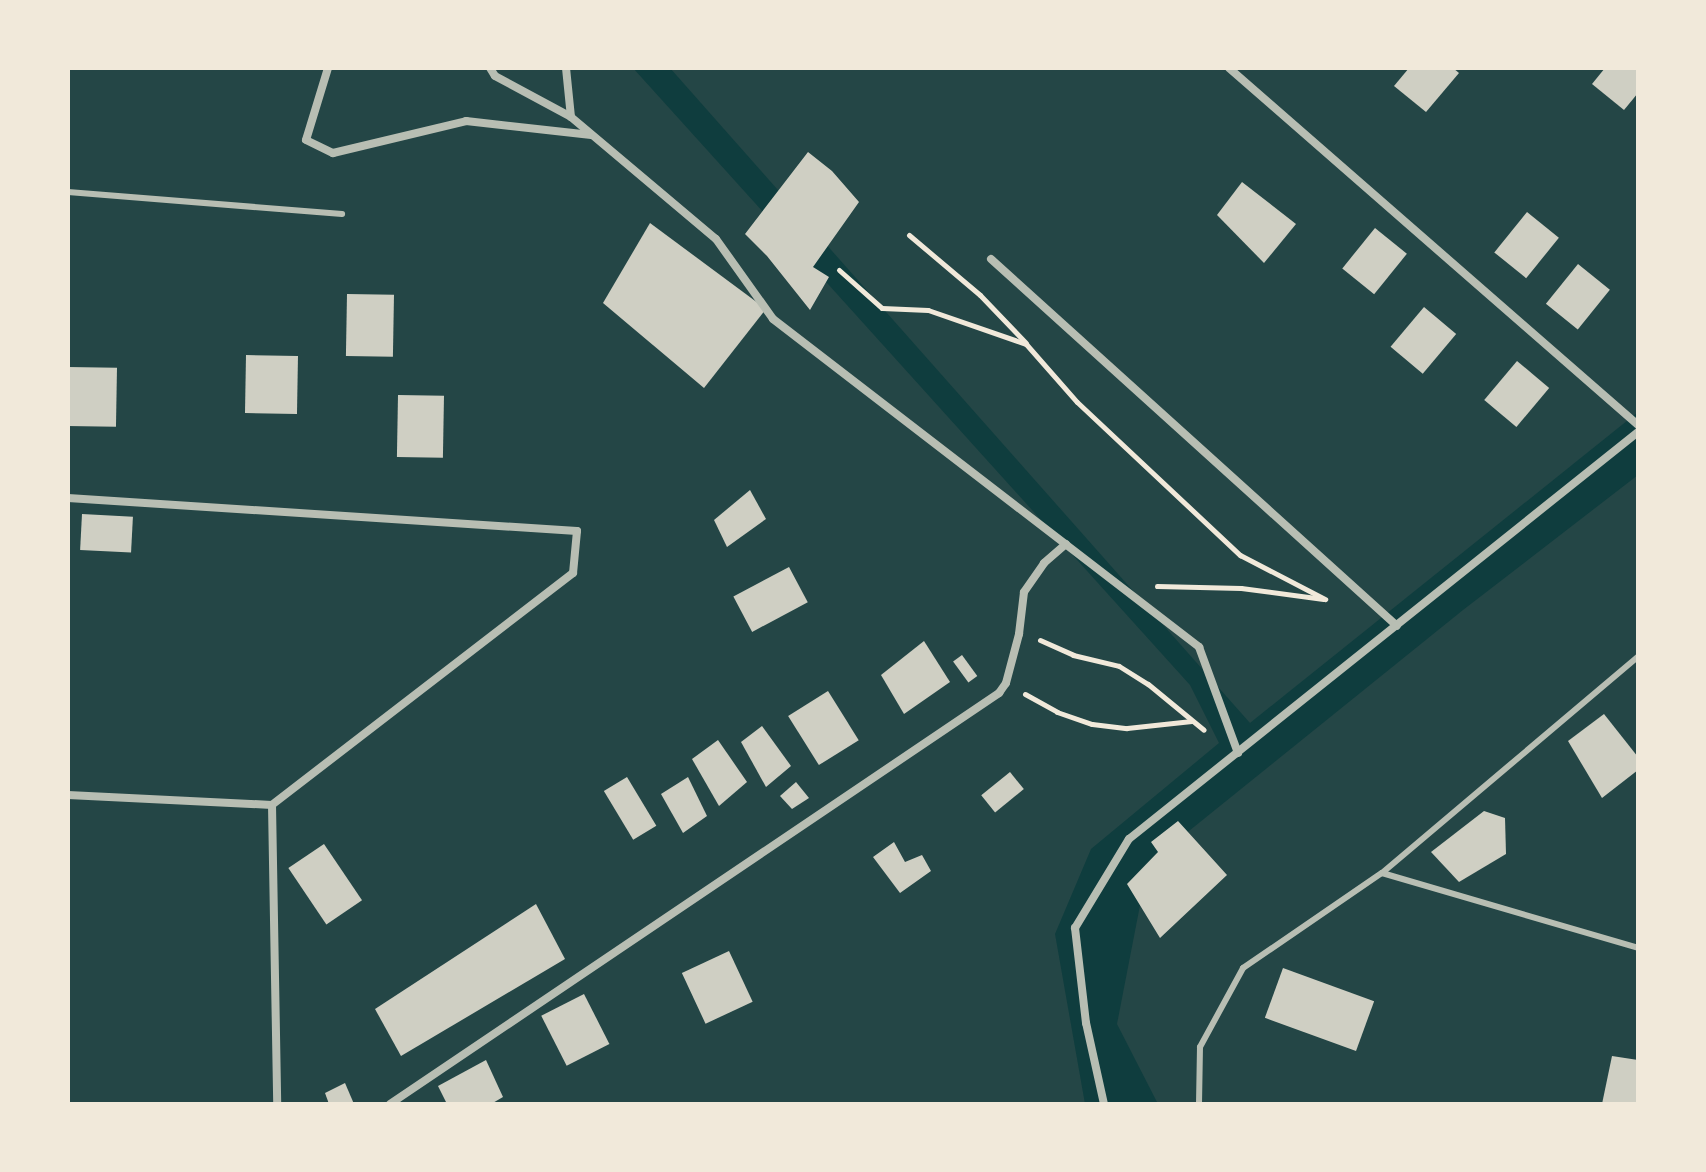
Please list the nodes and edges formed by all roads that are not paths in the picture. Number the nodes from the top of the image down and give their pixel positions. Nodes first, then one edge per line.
1 (328, 68) edge
2 (490, 68) edge
3 (566, 68) edge
4 (1229, 68) edge
5 (571, 117) junction
6 (592, 135) junction
7 (68, 192) edge
8 (342, 214) dead end
9 (991, 259) dead end
10 (1638, 425) edge
11 (1638, 432) edge
12 (68, 498) edge
13 (1066, 544) junction
14 (1397, 626) junction
15 (1638, 657) edge
16 (1238, 753) junction
17 (68, 795) edge
18 (272, 805) junction
19 (1382, 873) junction
20 (1638, 948) edge
21 (277, 1104) edge
22 (390, 1104) edge
23 (1104, 1104) edge
24 (1199, 1104) edge

1 - 6 street
2 - 5 street
3 - 5 street
4 - 10 street
5 - 6 street
6 - 13 street
7 - 8 lane
9 - 14 street
11 - 14 street
12 - 18 street
13 - 16 street
13 - 22 street
14 - 16 street
15 - 19 lane
16 - 23 street
17 - 18 street
18 - 21 street
19 - 20 lane
19 - 24 lane

